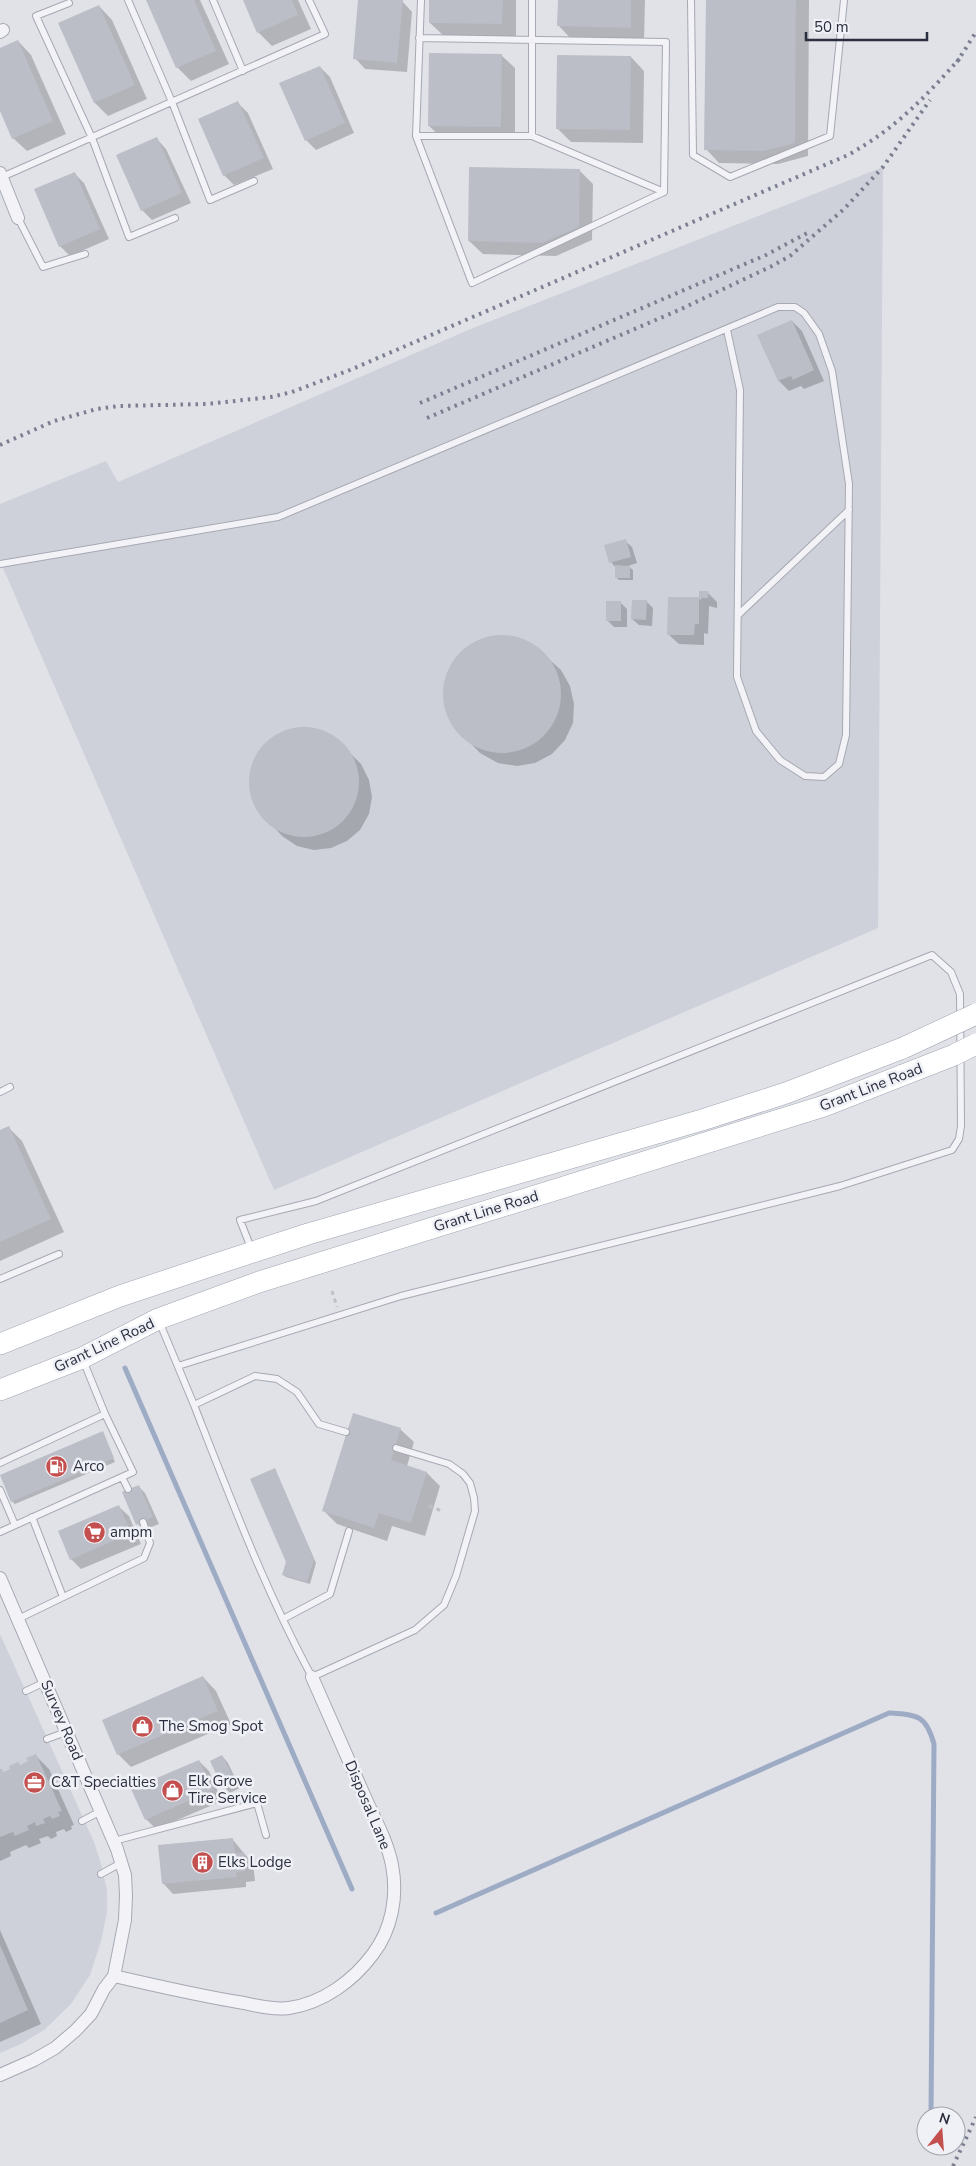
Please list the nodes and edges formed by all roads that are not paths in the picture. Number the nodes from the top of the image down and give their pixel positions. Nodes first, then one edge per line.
1 (128, 0) edge
2 (213, 0) edge
3 (309, 0) edge
4 (421, 0) edge
5 (532, 0) edge
6 (691, 0) edge
7 (844, 0) edge
8 (69, 3) dead end
9 (419, 38) junction
10 (532, 41) junction
11 (242, 71) junction
12 (172, 102) junction
13 (416, 136) junction
14 (532, 136) junction
15 (92, 138) junction
16 (1, 175) edge
17 (254, 181) dead end
18 (664, 192) junction
19 (18, 218) joint
20 (174, 218) dead end
21 (85, 254) dead end
22 (727, 330) junction
23 (848, 510) junction
24 (0, 564) edge
25 (738, 615) junction
26 (976, 1014) edge
27 (976, 1044) edge
28 (10, 1087) dead end
29 (0, 1092) edge
30 (253, 1252) junction
31 (59, 1254) dead end
32 (0, 1279) edge
33 (158, 1319) junction
34 (0, 1344) edge
35 (82, 1358) junction
36 (178, 1366) junction
37 (0, 1390) edge
38 (194, 1405) junction
39 (105, 1414) junction
40 (346, 1432) dead end
41 (396, 1448) dead end
42 (0, 1463) edge
43 (122, 1477) junction
44 (128, 1489) dead end
45 (0, 1490) edge
46 (32, 1517) junction
47 (143, 1522) dead end
48 (15, 1525) junction
49 (350, 1530) dead end
50 (0, 1532) edge
51 (0, 1578) edge
52 (3, 1593) edge
53 (63, 1597) junction
54 (18, 1619) junction
55 (283, 1619) junction
56 (312, 1677) junction
57 (45, 1682) junction
58 (26, 1691) dead end
59 (66, 1732) junction
60 (47, 1740) dead end
61 (101, 1811) junction
62 (82, 1821) dead end
63 (266, 1835) dead end
64 (114, 1841) junction
65 (121, 1863) junction
66 (101, 1874) dead end
67 (114, 1976) junction
68 (0, 2075) edge

1 - 12 lane
2 - 11 lane
3 - 11 lane
4 - 9 lane
5 - 10 lane
6 - 7 lane
8 - 15 lane
9 - 10 lane
9 - 13 lane
10 - 14 lane
10 - 18 lane
11 - 12 lane
12 - 15 lane
12 - 17 lane
13 - 14 lane
13 - 18 lane
14 - 18 lane
15 - 16 lane
15 - 20 lane
16 - 19 street
19 - 21 lane
22 - 23 lane
22 - 24 lane
22 - 25 lane
23 - 25 lane
23 - 25 lane
26 - 30 main road, Grant Line Road, bridge
27 - 33 main road, Grant Line Road, bridge
28 - 29 lane
30 - 34 main road, Grant Line Road
30 - 36 lane
31 - 32 lane
33 - 35 main road, Grant Line Road
33 - 36 lane, Disposal Lane
35 - 37 main road, Grant Line Road
35 - 39 lane
36 - 38 lane, Disposal Lane
38 - 40 lane
38 - 55 lane, Disposal Lane
39 - 42 lane
39 - 43 lane
41 - 56 lane
43 - 44 lane
43 - 46 lane
45 - 48 lane
46 - 48 lane
46 - 53 lane
47 - 53 lane
48 - 50 lane
49 - 55 lane
51 - 52 street, Survey Road
52 - 54 street, Survey Road
53 - 54 lane
54 - 57 street, Survey Road
55 - 56 lane, Disposal Lane
56 - 67 street, Disposal Lane
57 - 58 lane
57 - 59 street, Survey Road
59 - 60 lane
59 - 61 street, Survey Road
61 - 62 lane
61 - 64 street, Survey Road
63 - 64 lane
64 - 65 street, Survey Road
65 - 66 lane
65 - 67 street, Survey Road
67 - 68 street, Survey Road

